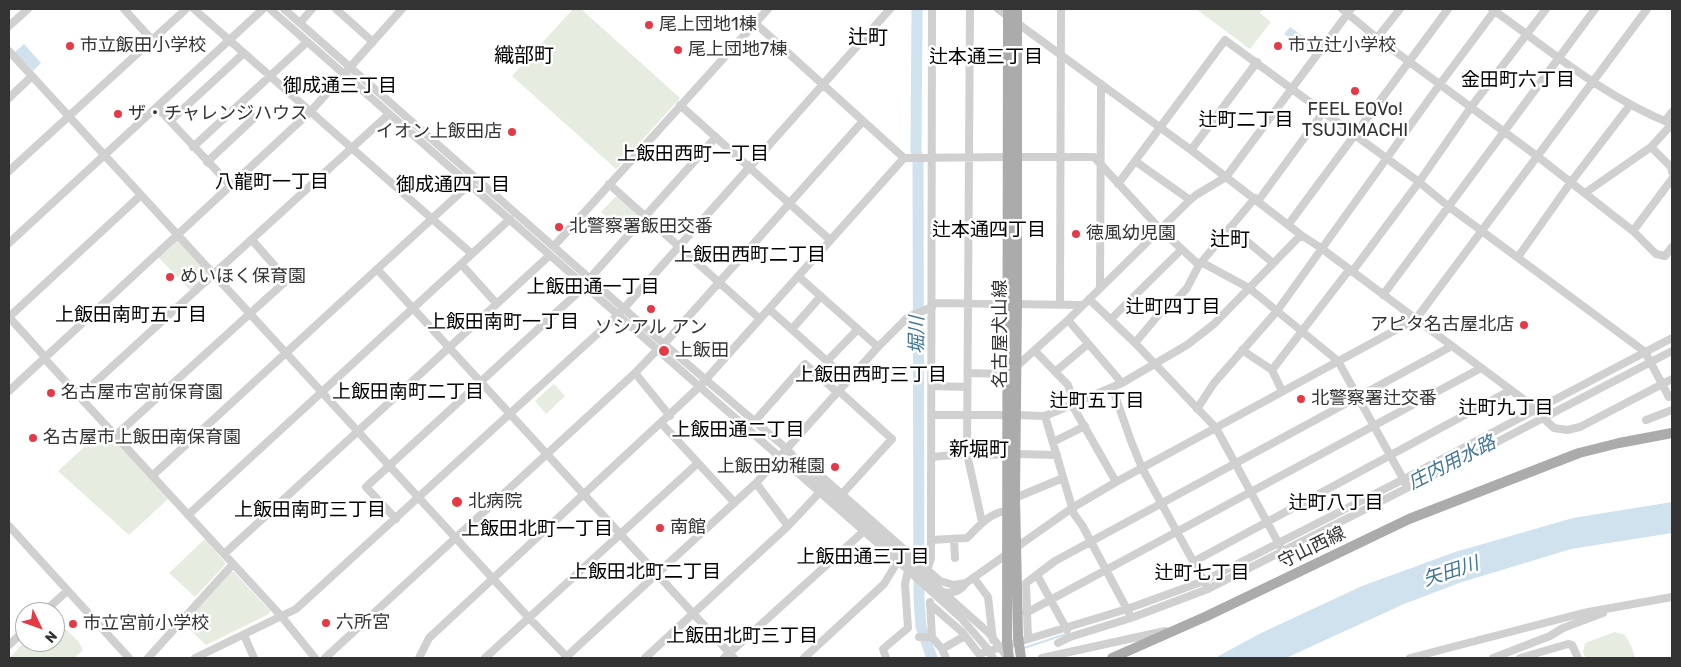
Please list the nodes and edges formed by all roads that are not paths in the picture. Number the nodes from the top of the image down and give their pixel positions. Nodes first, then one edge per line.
1 (28, 9) edge
2 (124, 9) edge
3 (186, 9) edge
4 (194, 9) edge
5 (263, 9) edge
6 (270, 9) edge
7 (284, 9) edge
8 (312, 9) edge
9 (336, 9) edge
10 (402, 9) edge
11 (768, 9) edge
12 (890, 9) edge
13 (932, 9) edge
14 (970, 9) edge
15 (998, 9) edge
16 (1017, 9) edge
17 (1061, 9) edge
18 (1400, 9) edge
19 (1448, 9) edge
20 (1495, 9) edge
21 (1546, 9) edge
22 (1594, 9) edge
23 (1647, 9) edge
24 (1347, 10) edge
25 (1008, 12) edge
26 (300, 23) junction
27 (755, 23) junction
28 (1017, 23) junction
29 (9, 26) edge
30 (1526, 35) junction
31 (1377, 38) junction
32 (152, 40) junction
33 (229, 40) junction
34 (307, 42) junction
35 (373, 42) junction
36 (9, 51) edge
37 (244, 53) junction
38 (1061, 56) junction
39 (1557, 58) junction
40 (1257, 62) junction
41 (1409, 62) junction
42 (350, 68) junction
43 (344, 75) junction
44 (32, 76) junction
45 (271, 76) junction
46 (1592, 83) junction
47 (824, 84) junction
48 (1100, 84) junction
49 (1440, 84) junction
50 (1292, 88) junction
51 (9, 98) edge
52 (241, 104) junction
53 (680, 105) junction
54 (1630, 105) junction
55 (157, 106) junction
56 (1471, 107) junction
57 (311, 111) junction
58 (1324, 111) junction
59 (1672, 112) edge
60 (389, 114) junction
61 (68, 117) junction
62 (170, 121) junction
63 (863, 121) junction
64 (1670, 123) edge
65 (1160, 128) junction
66 (1503, 131) junction
67 (1355, 135) junction
68 (716, 137) junction
69 (194, 147) junction
70 (352, 147) junction
71 (1651, 147) junction
72 (1191, 150) junction
73 (104, 156) junction
74 (1537, 156) junction
75 (929, 157) junction
76 (970, 157) junction
77 (1013, 157) junction
78 (1061, 157) junction
79 (909, 158) junction
80 (1387, 159) junction
81 (1135, 161) junction
82 (207, 162) junction
83 (1100, 164) junction
84 (748, 167) junction
85 (1672, 168) edge
86 (9, 172) edge
87 (1226, 177) junction
88 (476, 178) junction
89 (1672, 179) edge
90 (1419, 182) junction
91 (1571, 182) junction
92 (470, 184) junction
93 (609, 184) junction
94 (1118, 184) junction
95 (230, 185) junction
96 (1585, 193) junction
97 (141, 196) junction
98 (1256, 199) junction
99 (1190, 200) junction
100 (790, 203) junction
101 (1448, 206) junction
102 (645, 216) junction
103 (432, 218) junction
104 (510, 219) junction
105 (1288, 225) junction
106 (1230, 227) junction
107 (1160, 229) junction
108 (1482, 230) junction
109 (1633, 231) junction
110 (177, 235) junction
111 (1301, 235) junction
112 (252, 240) junction
113 (830, 240) junction
114 (9, 243) edge
115 (554, 246) junction
116 (678, 246) junction
117 (1322, 248) junction
118 (1672, 248) edge
119 (1181, 250) junction
120 (472, 254) junction
121 (550, 255) junction
122 (1518, 257) junction
123 (1273, 263) junction
124 (461, 264) junction
125 (1200, 264) junction
126 (377, 269) junction
127 (1351, 271) junction
128 (214, 274) junction
129 (798, 276) junction
130 (590, 278) junction
131 (718, 282) junction
132 (585, 286) junction
133 (1100, 288) junction
134 (1249, 288) junction
135 (1383, 295) junction
136 (822, 296) junction
137 (1089, 299) junction
138 (496, 303) junction
139 (968, 303) junction
140 (1012, 304) junction
141 (1060, 304) junction
142 (1082, 305) junction
143 (929, 306) junction
144 (624, 307) junction
145 (413, 309) junction
146 (769, 309) junction
147 (1277, 311) junction
148 (249, 313) junction
149 (618, 314) junction
150 (9, 317) edge
151 (760, 319) junction
152 (1111, 319) junction
153 (1416, 319) junction
154 (1068, 320) junction
155 (792, 329) junction
156 (858, 329) junction
157 (1302, 332) junction
158 (1672, 338) edge
159 (1135, 343) junction
160 (664, 344) junction
161 (1088, 344) junction
162 (1452, 346) junction
163 (448, 347) junction
164 (878, 347) junction
165 (657, 350) junction
166 (1242, 350) junction
167 (1672, 350) edge
168 (1035, 351) junction
169 (1645, 352) junction
170 (286, 353) junction
171 (45, 358) junction
172 (1338, 361) junction
173 (1650, 361) junction
174 (827, 362) junction
175 (1155, 364) junction
176 (1017, 366) junction
177 (1481, 368) junction
178 (1272, 370) junction
179 (1056, 371) junction
180 (968, 373) junction
181 (635, 374) junction
182 (1007, 374) junction
183 (706, 379) junction
184 (1672, 379) edge
185 (848, 380) junction
186 (480, 382) junction
187 (1122, 383) junction
188 (1663, 384) junction
189 (932, 386) junction
190 (699, 387) junction
191 (967, 387) junction
192 (1112, 387) junction
193 (1511, 390) junction
194 (9, 391) edge
195 (838, 391) junction
196 (322, 392) junction
197 (1282, 392) junction
198 (80, 396) junction
199 (1359, 396) junction
200 (1672, 396) edge
201 (1073, 403) junction
202 (1197, 409) junction
203 (1535, 410) junction
204 (1672, 410) edge
205 (510, 414) junction
206 (931, 414) junction
207 (967, 415) junction
208 (1012, 415) junction
209 (670, 416) junction
210 (1045, 416) junction
211 (1543, 418) junction
212 (1646, 420) dead end
213 (754, 422) junction
214 (662, 424) junction
215 (1374, 425) junction
216 (1084, 426) junction
217 (1216, 428) junction
218 (358, 431) junction
219 (1672, 433) edge
220 (115, 436) junction
221 (1053, 442) junction
222 (1472, 443) junction
223 (786, 449) junction
224 (1476, 453) junction
225 (547, 454) junction
226 (967, 454) junction
227 (1012, 454) junction
228 (1391, 454) junction
229 (1056, 455) junction
230 (780, 457) junction
231 (932, 457) junction
232 (797, 459) junction
233 (698, 463) junction
234 (1235, 464) junction
235 (389, 465) junction
236 (1142, 468) junction
237 (152, 476) junction
238 (1063, 478) junction
239 (1404, 479) junction
240 (756, 482) junction
241 (1116, 482) junction
242 (1408, 487) junction
243 (1250, 492) junction
244 (819, 493) junction
245 (842, 494) junction
246 (584, 495) junction
247 (419, 497) junction
248 (1015, 498) junction
249 (734, 502) junction
250 (1162, 504) junction
251 (1072, 508) junction
252 (1007, 511) junction
253 (188, 515) junction
254 (396, 519) junction
255 (1266, 521) junction
256 (982, 522) junction
257 (9, 526) edge
258 (788, 526) junction
259 (864, 531) junction
260 (1177, 532) junction
261 (620, 535) junction
262 (456, 538) junction
263 (931, 540) junction
264 (954, 540) junction
265 (1092, 542) junction
266 (1278, 542) junction
267 (1016, 548) junction
268 (1282, 552) junction
269 (224, 554) junction
270 (1006, 554) junction
271 (955, 558) dead end
272 (898, 561) junction
273 (1193, 562) junction
274 (232, 564) junction
275 (925, 568) junction
276 (1106, 570) junction
277 (910, 572) junction
278 (656, 575) junction
279 (1037, 575) junction
280 (493, 578) junction
281 (974, 578) junction
282 (1204, 581) junction
283 (966, 583) junction
284 (1208, 589) junction
285 (929, 590) junction
286 (67, 591) junction
287 (1672, 597) edge
288 (1051, 599) junction
289 (55, 602) edge
290 (930, 604) junction
291 (1611, 607) junction
292 (1127, 609) junction
293 (1026, 613) junction
294 (693, 614) junction
295 (282, 617) junction
296 (529, 618) junction
297 (1131, 618) junction
298 (1180, 628) junction
299 (1068, 631) junction
300 (244, 635) junction
301 (965, 636) junction
302 (919, 637) dead end
303 (930, 637) junction
304 (1023, 638) junction
305 (1058, 643) dead end
306 (990, 648) junction
307 (942, 649) junction
308 (729, 657) edge
309 (129, 658) edge
310 (148, 658) edge
311 (195, 658) edge
312 (254, 658) edge
313 (315, 658) edge
314 (325, 658) edge
315 (419, 658) edge
316 (485, 658) edge
317 (567, 658) edge
318 (645, 658) edge
319 (804, 658) edge
320 (886, 658) edge
321 (946, 658) edge
322 (993, 658) edge
323 (1008, 658) edge
324 (1021, 658) edge
325 (1042, 658) edge
326 (1112, 658) edge
327 (1410, 658) edge
328 (1493, 658) edge
329 (1520, 658) edge
330 (1578, 658) edge

1 - 29 street
2 - 32 street
3 - 32 street
4 - 33 street
5 - 33 street
6 - 34 street
7 - 26 street
8 - 26 street
9 - 35 street
10 - 35 street
11 - 27 street
12 - 47 street
13 - 75 street
14 - 76 street
15 - 25 street
16 - 28 main road, 名古屋犬山線
17 - 38 street
18 - 31 street
19 - 41 street
20 - 30 street
20 - 49 street
21 - 30 street
22 - 39 street
23 - 46 street
24 - 31 street
24 - 50 street
25 - 28 street
25 - 77 main road, 名古屋犬山線
26 - 42 street
27 - 47 street
27 - 53 street
28 - 38 street
28 - 77 main road, 名古屋犬山線
30 - 39 street
30 - 56 street
31 - 41 street
32 - 61 street
33 - 37 street
33 - 55 street
34 - 43 street
34 - 45 street
35 - 42 street
36 - 44 street
37 - 45 street
37 - 62 street
38 - 48 street
38 - 78 street
39 - 46 street
39 - 66 street
40 - 50 street
40 - 65 street
40 - 72 street
41 - 49 street
41 - 67 street
42 - 43 street
42 - 88 street
43 - 57 street
43 - 60 street
44 - 51 street
44 - 61 street
45 - 52 street
45 - 57 street
46 - 54 street
46 - 74 street
47 - 63 street
47 - 84 street
48 - 65 street
48 - 83 street
49 - 56 street
49 - 80 street
50 - 58 street
50 - 87 street
52 - 69 street
52 - 82 street
53 - 68 street
53 - 93 street
54 - 64 street
54 - 91 street
55 - 62 street
55 - 73 street
56 - 66 street
56 - 90 street
57 - 70 street
57 - 95 street
58 - 67 street
58 - 98 street
59 - 64 street
60 - 70 street
60 - 92 street
61 - 73 street
61 - 86 street
62 - 69 street
63 - 79 street
63 - 100 street
64 - 71 street
65 - 72 street
65 - 81 street
66 - 74 street
66 - 101 street
67 - 80 street
67 - 105 street
68 - 84 street
68 - 102 street
69 - 82 street
70 - 103 street
70 - 112 street
71 - 85 street
71 - 96 street
72 - 87 street
73 - 97 street
73 - 114 street
74 - 91 street
74 - 108 street
75 - 76 street
75 - 79 street
75 - 143 street
76 - 77 street
76 - 139 street
77 - 78 street
77 - 140 main road, 名古屋犬山線
78 - 83 street
78 - 141 street
79 - 113 street
80 - 90 street
80 - 117 street
81 - 94 street
81 - 99 street
82 - 95 street
83 - 94 street
83 - 133 street
84 - 100 street
84 - 116 street
87 - 98 street
87 - 99 street
88 - 92 street
88 - 115 street
89 - 109 street
90 - 101 street
90 - 127 street
91 - 96 street
91 - 122 street
92 - 103 street
92 - 104 street
93 - 102 street
93 - 115 street
94 - 107 street
95 - 110 street
96 - 109 street
97 - 110 street
97 - 150 street
98 - 105 street
98 - 106 street
99 - 107 street
100 - 113 street
100 - 131 street
101 - 108 street
101 - 135 street
102 - 116 street
102 - 130 street
103 - 120 street
103 - 126 street
104 - 120 street
104 - 121 street
105 - 111 street
106 - 123 street
106 - 125 street
107 - 119 street
107 - 133 street
108 - 122 street
108 - 153 street
109 - 118 street
110 - 128 street
110 - 171 street
111 - 117 street
111 - 123 street
112 - 128 street
112 - 148 street
113 - 129 street
115 - 130 street
116 - 131 street
116 - 144 street
117 - 127 street
117 - 147 street
119 - 125 street
119 - 152 street
120 - 124 street
121 - 132 street
121 - 138 street
122 - 169 street
123 - 134 street
124 - 138 street
124 - 145 street
125 - 134 street
125 - 159 street
126 - 145 street
126 - 170 street
127 - 135 street
127 - 157 street
128 - 148 street
128 - 198 street
129 - 136 street
129 - 146 street
130 - 144 street
131 - 151 street
131 - 160 street
132 - 149 street
132 - 186 street
133 - 137 street
134 - 147 street
134 - 175 street
135 - 153 street
136 - 155 street
136 - 156 street
137 - 142 street
137 - 152 street
138 - 163 street
139 - 140 street
139 - 143 street
139 - 180 street
140 - 141 street
140 - 176 main road, 名古屋犬山線
140 - 182 main road, 名古屋犬山線
141 - 142 street
142 - 154 street
143 - 164 street
143 - 189 street
144 - 149 street
144 - 160 street
145 - 163 street
145 - 196 street
146 - 151 street
146 - 155 street
147 - 157 street
147 - 166 street
148 - 170 street
148 - 220 street
149 - 165 street
149 - 205 street
150 - 171 street
151 - 183 street
152 - 159 street
153 - 162 street
153 - 172 street
154 - 161 street
154 - 168 street
155 - 174 street
156 - 164 street
156 - 174 street
157 - 172 street
157 - 178 street
158 - 169 street
159 - 175 street
160 - 183 street
161 - 179 street
161 - 187 street
162 - 177 street
162 - 199 street
163 - 186 street
163 - 218 street
164 - 185 street
165 - 181 street
165 - 190 street
166 - 178 street
166 - 202 street
167 - 173 street
168 - 176 street
168 - 179 street
169 - 173 street
169 - 203 street
170 - 196 street
170 - 237 street
171 - 194 street
171 - 198 street
172 - 197 street
172 - 199 street
173 - 188 street
173 - 211 street
174 - 185 street
175 - 187 street
175 - 202 street
176 - 208 main road, 名古屋犬山線
177 - 193 street
177 - 215 street
178 - 197 street
179 - 201 street
180 - 182 street
180 - 191 street
181 - 209 street
181 - 225 street
182 - 208 main road, 名古屋犬山線
183 - 190 street
183 - 213 street
184 - 188 street
185 - 195 street
186 - 205 street
186 - 235 street
187 - 192 street
188 - 200 street
188 - 211 street
189 - 191 street
189 - 206 street
190 - 209 street
190 - 230 street
191 - 207 street
192 - 201 street
192 - 236 street
193 - 203 street
193 - 228 street
195 - 213 street
195 - 223 street
195 - 245 street
196 - 218 street
196 - 253 street
197 - 217 street
198 - 220 street
199 - 215 street
199 - 234 street
201 - 210 street
201 - 216 street
202 - 217 street
203 - 211 street
203 - 222 street
204 - 212 street
205 - 225 street
205 - 247 street
206 - 207 street
206 - 231 street
207 - 208 street
207 - 226 street
208 - 210 street
208 - 227 main road, 名古屋犬山線
209 - 214 street
210 - 221 street
211 - 224 street
213 - 223 street
214 - 233 street
214 - 246 street
215 - 228 street
215 - 243 street
216 - 221 street
216 - 241 street
217 - 234 street
217 - 236 street
218 - 235 street
218 - 269 street
219 - 298 main road, 守山西線
220 - 237 street
221 - 229 street
222 - 224 street
222 - 239 street
223 - 230 street
223 - 232 street
224 - 242 street
225 - 246 street
225 - 262 street
226 - 227 street
226 - 231 street
226 - 256 street
227 - 229 street
227 - 248 main road, 名古屋犬山線
227 - 252 main road, 名古屋犬山線
228 - 239 street
228 - 255 street
229 - 238 street
230 - 240 street
230 - 244 street
231 - 263 street
232 - 245 street
232 - 323 street, bridge
233 - 249 street
233 - 261 street
234 - 243 street
234 - 250 street
235 - 247 street
235 - 254 street
236 - 241 street
236 - 250 street
237 - 253 street
238 - 248 street
238 - 251 street
239 - 242 street
239 - 266 street
240 - 249 street
240 - 258 street
241 - 251 street
242 - 268 street
243 - 255 street
243 - 260 street
244 - 258 street
244 - 259 street
245 - 275 street
246 - 261 street
246 - 280 street
247 - 254 street
247 - 262 street
248 - 267 main road, 名古屋犬山線
249 - 278 street
250 - 260 street
250 - 265 street
251 - 265 street
251 - 267 street
252 - 256 street
252 - 270 main road, 名古屋犬山線
253 - 269 street
254 - 295 street
255 - 266 street
255 - 273 street
256 - 264 street
257 - 286 street
258 - 294 street
259 - 272 street
259 - 308 street
260 - 273 street
260 - 276 street
261 - 278 street
261 - 296 street
262 - 280 street
262 - 314 street
263 - 264 street
263 - 275 street
264 - 271 street
265 - 276 street
265 - 279 street
266 - 268 street
266 - 282 street
267 - 270 street
267 - 304 main road, 名古屋犬山線
268 - 284 street
269 - 274 street
270 - 281 street
270 - 323 main road, 名古屋犬山線, bridge
272 - 277 street
272 - 319 street
273 - 282 street
274 - 295 street
274 - 310 street
275 - 283 street
276 - 288 street
276 - 292 street
277 - 285 street
277 - 320 street
278 - 294 street
278 - 317 street
279 - 288 street
279 - 293 street
280 - 296 street
280 - 315 street
281 - 283 street
281 - 306 street
282 - 284 street
282 - 292 street
283 - 285 street
284 - 297 street
285 - 290 street
285 - 306 street
286 - 289 street
286 - 309 street
287 - 291 street
288 - 293 street
288 - 299 street
290 - 301 street
290 - 303 street
291 - 327 street
291 - 328 street
292 - 297 street
292 - 299 street
293 - 304 street
294 - 308 street
294 - 318 street
295 - 300 street
295 - 313 street
296 - 316 street
296 - 317 street
297 - 299 street
298 - 325 street
298 - 326 main road, 守山西線
299 - 304 street
299 - 305 street
300 - 311 street
300 - 312 street
301 - 306 street
301 - 307 street
302 - 303 street
303 - 307 street
304 - 306 street
304 - 324 main road, 名古屋犬山線, bridge
306 - 322 street, bridge
307 - 321 street
329 - 330 street

